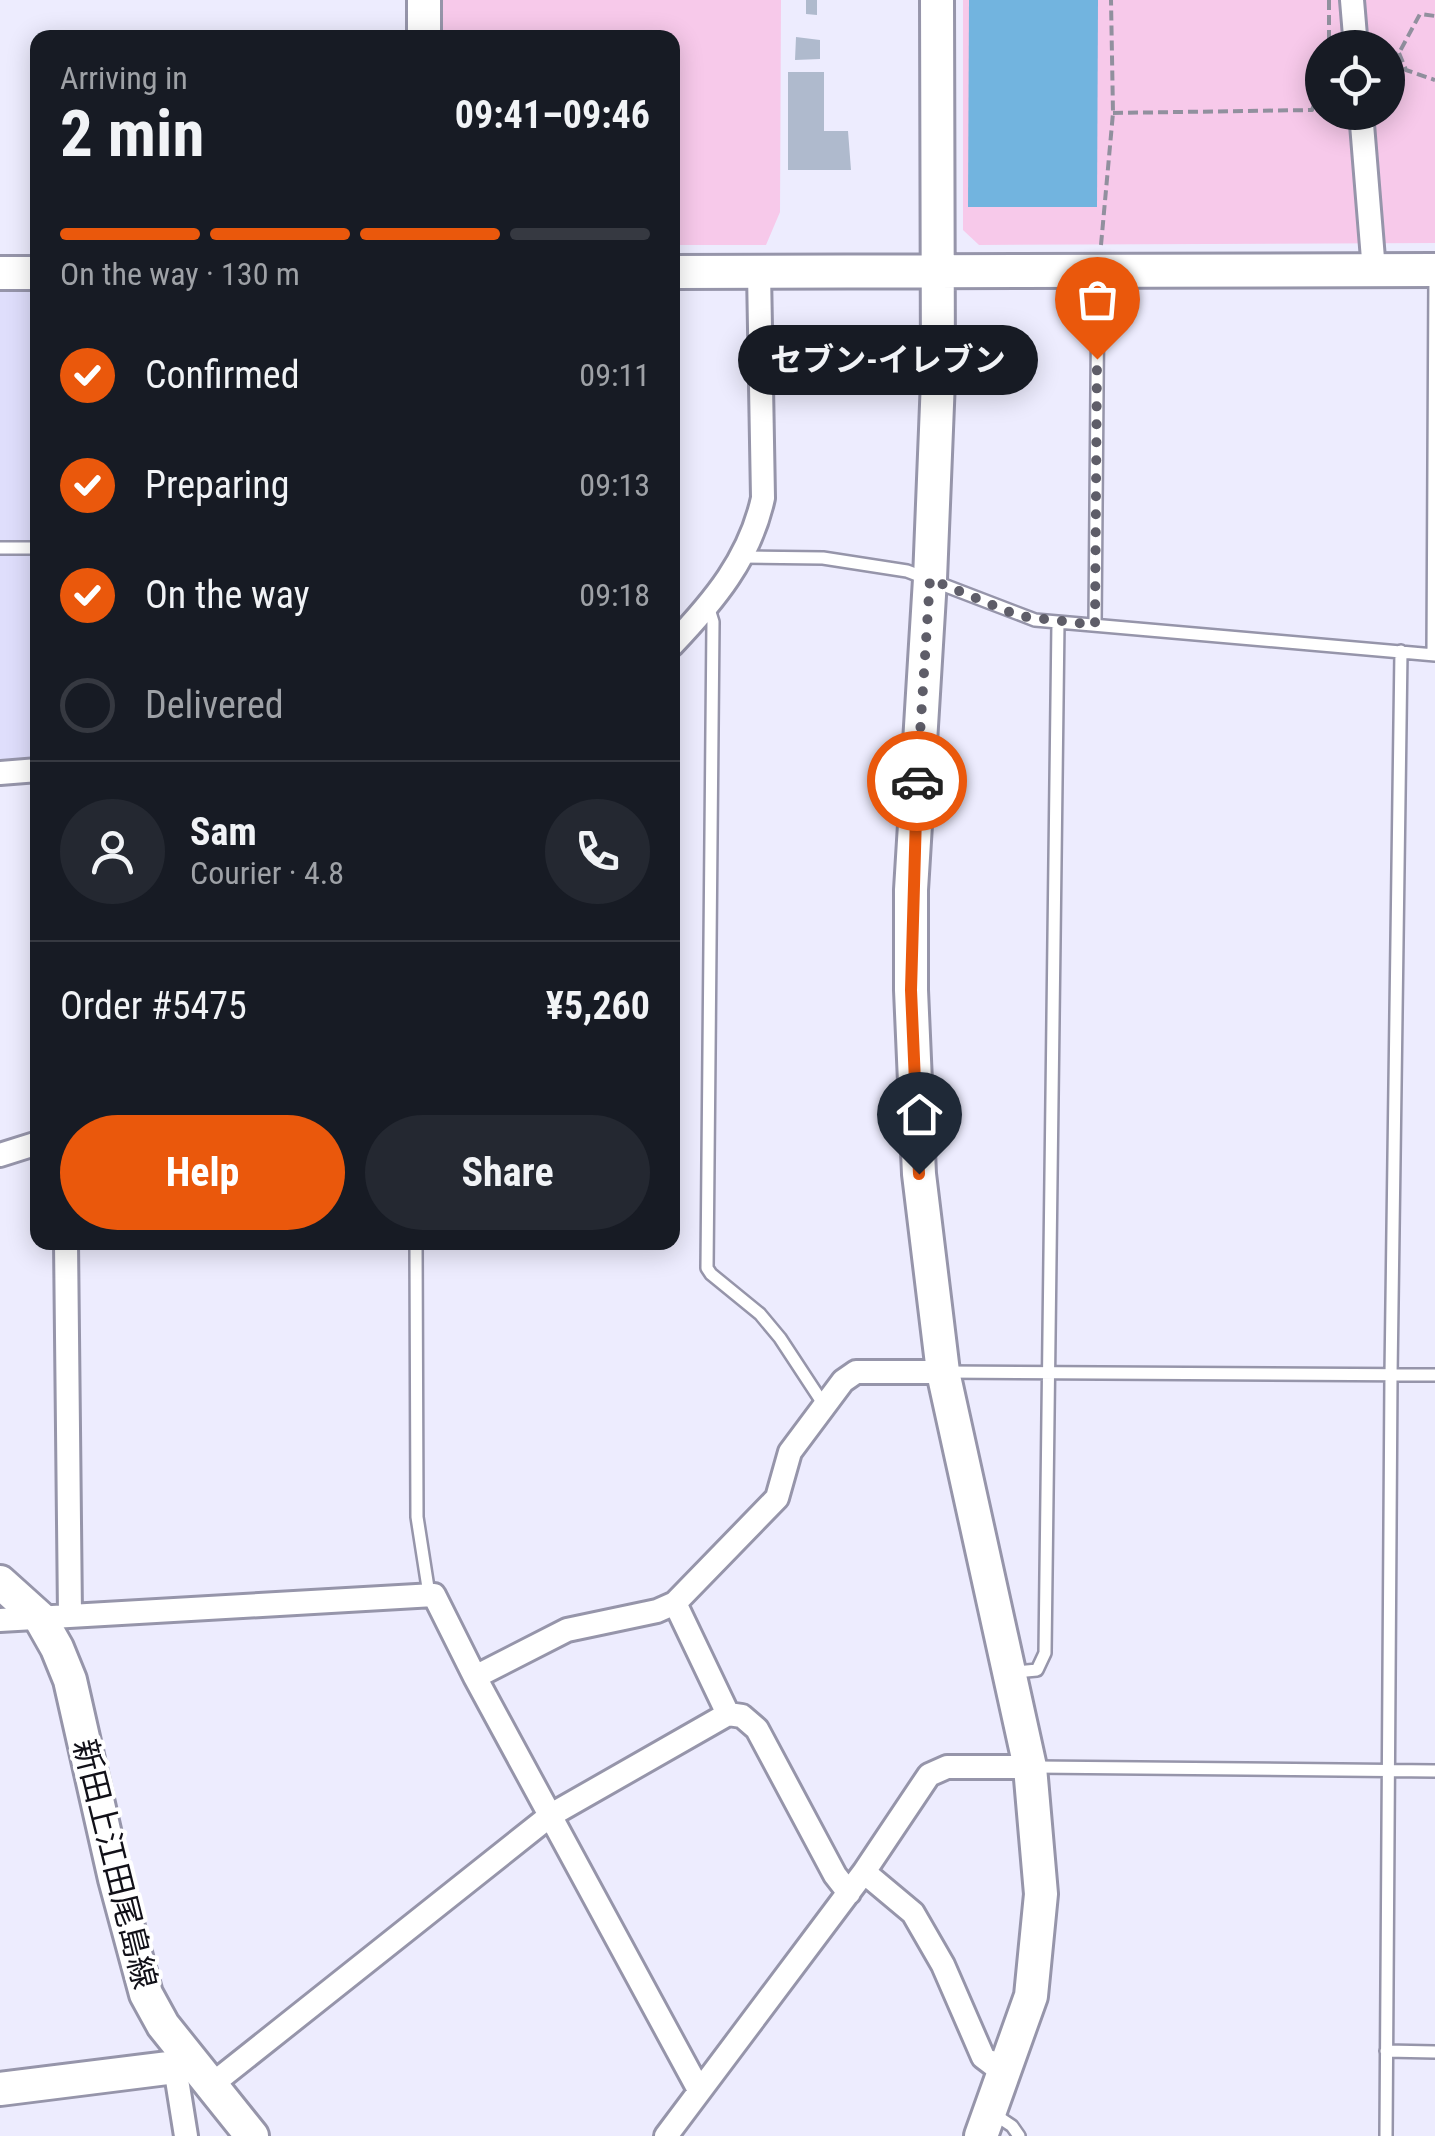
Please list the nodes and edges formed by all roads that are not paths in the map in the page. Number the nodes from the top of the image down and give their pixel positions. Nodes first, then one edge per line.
1 (424, 0) edge
2 (938, 0) edge
3 (1352, 0) edge
4 (424, 30) edge
5 (1354, 30) edge
6 (1362, 130) edge
7 (1435, 270) edge
8 (1374, 271) junction
9 (680, 272) edge
10 (760, 272) junction
11 (1098, 272) junction
12 (0, 273) edge
13 (30, 273) edge
14 (937, 273) junction
15 (0, 548) edge
16 (30, 548) edge
17 (742, 557) junction
18 (930, 579) junction
19 (708, 606) junction
20 (1058, 622) junction
21 (1095, 625) junction
22 (680, 636) edge
23 (1401, 652) junction
24 (1434, 654) edge
25 (30, 771) edge
26 (0, 773) edge
27 (30, 1146) edge
28 (0, 1155) edge
29 (66, 1250) edge
30 (416, 1250) edge
31 (943, 1372) junction
32 (1048, 1375) junction
33 (1391, 1375) junction
34 (1435, 1376) edge
35 (824, 1405) junction
36 (0, 1582) edge
37 (429, 1594) junction
38 (676, 1603) junction
39 (54, 1616) junction
40 (0, 1620) edge
41 (1010, 1672) junction
42 (475, 1677) junction
43 (728, 1714) junction
44 (1030, 1767) junction
45 (1387, 1772) junction
46 (1435, 1772) edge
47 (551, 1815) junction
48 (864, 1872) junction
49 (848, 1892) junction
50 (1386, 2051) junction
51 (1435, 2052) edge
52 (192, 2071) junction
53 (1004, 2073) junction
54 (0, 2090) edge
55 (698, 2090) junction
56 (986, 2124) edge
57 (668, 2135) edge
58 (186, 2136) edge
59 (252, 2136) edge
60 (1019, 2136) edge
61 (1386, 2136) edge

1 - 4 street
2 - 14 street
3 - 5 street
6 - 8 street
7 - 8 street
7 - 24 lane
8 - 11 street
9 - 10 street
10 - 14 street
10 - 17 street
11 - 14 street
11 - 21 lane
12 - 13 street
14 - 18 street
15 - 16 lane
17 - 18 lane
17 - 19 street
18 - 20 lane
18 - 31 street
19 - 22 street
19 - 35 lane
20 - 21 lane
20 - 32 lane
21 - 23 lane
23 - 24 lane
23 - 33 lane
25 - 26 street
27 - 28 street
29 - 39 street
30 - 37 lane
31 - 32 lane
31 - 35 street
31 - 41 street
32 - 33 lane
32 - 41 lane
33 - 34 lane
33 - 45 lane
35 - 38 street
36 - 39 street, 新田上江田尾島線
37 - 39 street
37 - 42 street
38 - 42 street
38 - 43 street
39 - 40 street
39 - 52 street, 新田上江田尾島線
41 - 44 street
42 - 47 street
43 - 47 street
43 - 49 street
44 - 45 lane
44 - 48 street
44 - 53 street
45 - 46 lane
45 - 50 lane
47 - 52 street
47 - 55 street
48 - 49 street
48 - 53 street
49 - 55 street
50 - 51 lane
50 - 61 lane
52 - 54 street
52 - 58 street
52 - 59 street, 新田上江田尾島線
53 - 56 street
55 - 57 street
56 - 60 lane

